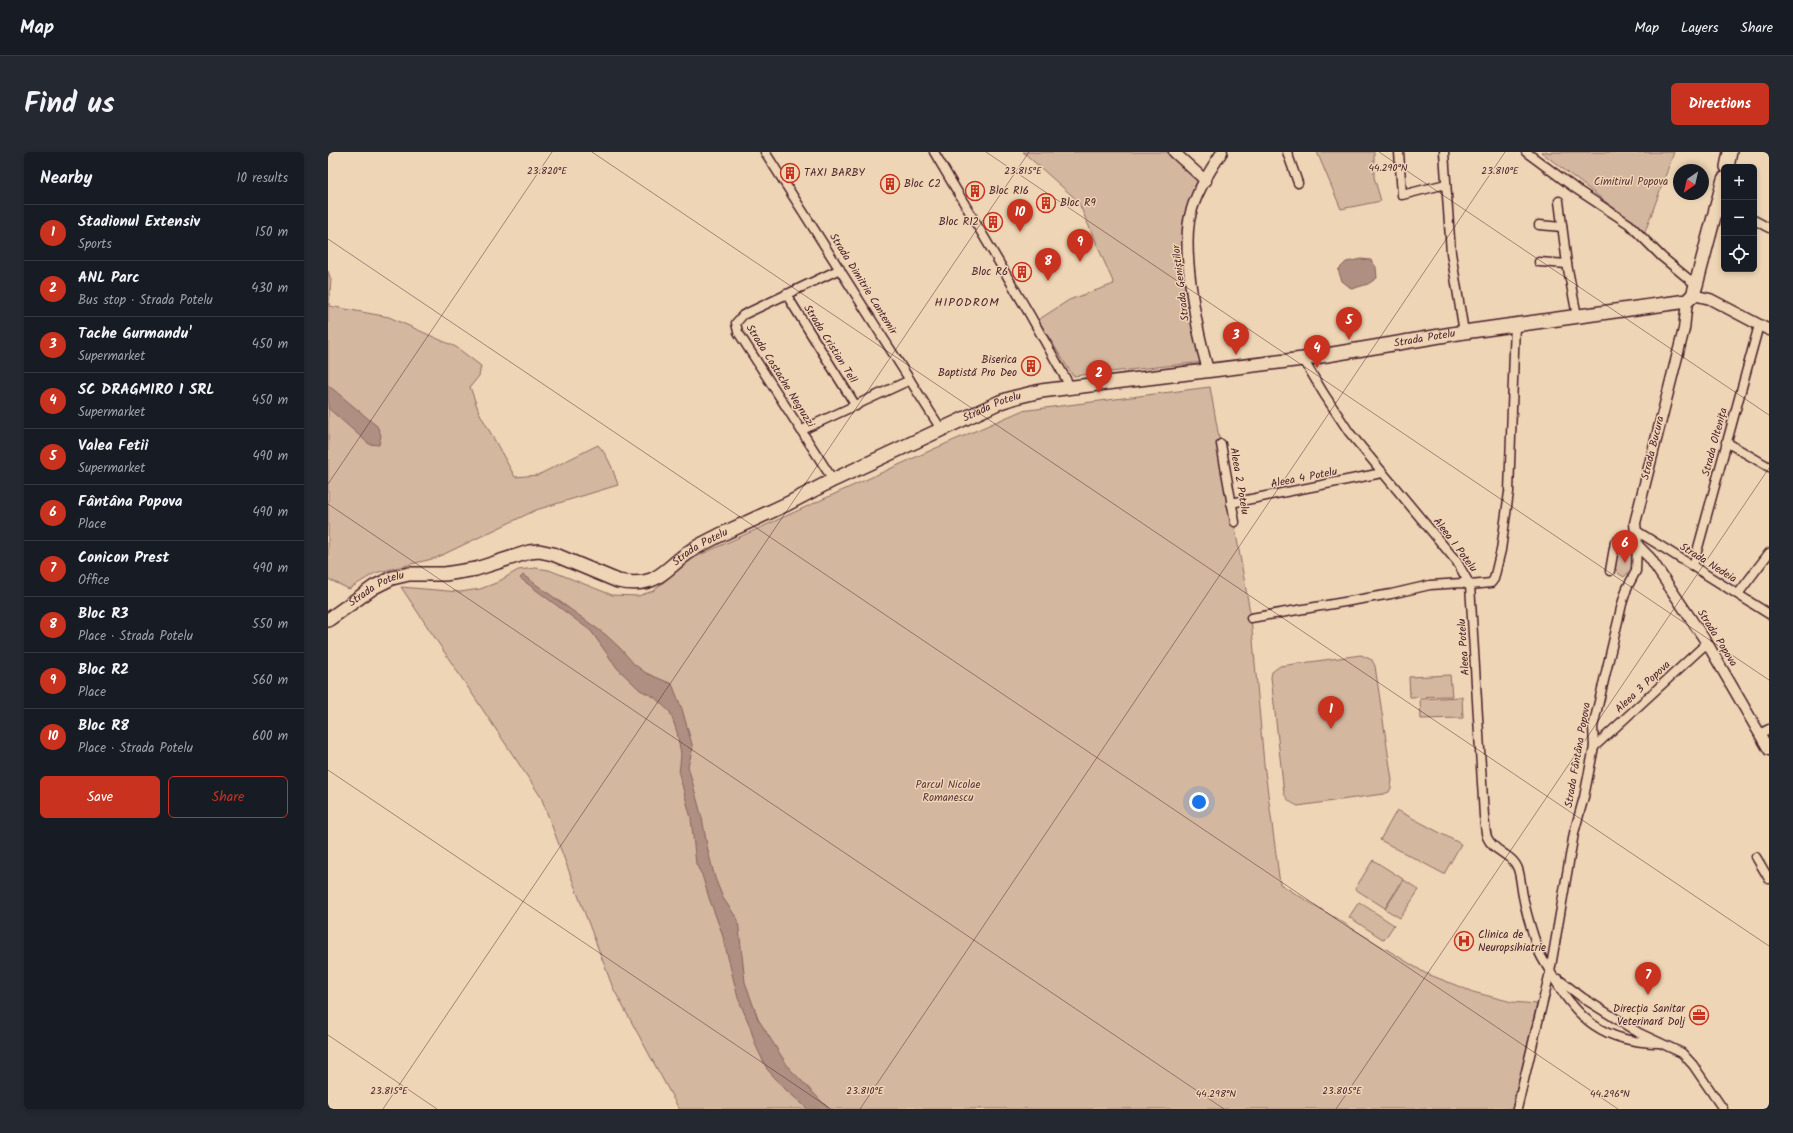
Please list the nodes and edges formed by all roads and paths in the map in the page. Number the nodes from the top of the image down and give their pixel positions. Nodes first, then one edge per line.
1 (765, 152) edge
2 (934, 152) edge
3 (1174, 152) edge
4 (1222, 152) edge
5 (1287, 152) edge
6 (1399, 152) edge
7 (1444, 152) edge
8 (1526, 152) edge
9 (1730, 152) edge
10 (1728, 164) edge
11 (1206, 180) junction
12 (1298, 183) dead end
13 (1446, 184) junction
14 (1559, 201) dead end
15 (1721, 203) edge
16 (1757, 222) edge
17 (1539, 225) dead end
18 (1562, 227) junction
19 (1769, 228) edge
20 (1539, 262) dead end
21 (1567, 264) junction
22 (840, 269) junction
23 (786, 294) junction
24 (1692, 294) junction
25 (1577, 316) junction
26 (1515, 324) junction
27 (1759, 325) junction
28 (1769, 330) edge
29 (1464, 332) junction
30 (1303, 359) junction
31 (1208, 370) junction
32 (910, 380) junction
33 (1071, 388) junction
34 (856, 406) junction
35 (942, 429) junction
36 (802, 430) junction
37 (1726, 442) junction
38 (1221, 444) dead end
39 (1769, 467) edge
40 (1382, 474) junction
41 (833, 480) junction
42 (1231, 503) junction
43 (1235, 522) dead end
44 (1635, 530) junction
45 (1637, 545) junction
46 (1769, 553) edge
47 (1693, 566) junction
48 (1610, 571) dead end
49 (1470, 585) junction
50 (1738, 594) junction
51 (1769, 614) edge
52 (1251, 618) dead end
53 (328, 620) edge
54 (1707, 643) junction
55 (1765, 731) edge
56 (1594, 747) junction
57 (1769, 750) edge
58 (1756, 857) dead end
59 (1769, 879) edge
60 (1550, 972) junction
61 (1659, 1042) junction
62 (1517, 1109) edge
63 (1723, 1109) edge

1 - 22 street, Strada Dimitrie Cantemir
2 - 33 street
3 - 11 street
4 - 11 street, Strada Geniștilor
5 - 12 street
6 - 13 street
7 - 13 street
8 - 24 street
9 - 10 main road
11 - 31 street, Strada Geniștilor
13 - 29 street
14 - 18 street
15 - 24 main road, Strada Bucura
16 - 19 street
17 - 18 street
18 - 21 street
20 - 21 street
21 - 25 street
22 - 23 street, Strada Costache Negruzzi
22 - 32 street, Strada Dimitrie Cantemir
23 - 34 street, Strada Cristian Tell
23 - 36 street, Strada Costache Negruzzi
24 - 25 main road, Strada Potelu
24 - 27 street, Strada Potelu
24 - 44 street, Strada Bucura
25 - 26 main road, Strada Potelu
26 - 29 main road, Strada Potelu
26 - 49 street
27 - 28 street, Strada Potelu
27 - 37 street, Strada Oltenița
29 - 30 main road, Strada Potelu
30 - 31 main road, Strada Potelu
30 - 40 street, Aleea 1 Potelu
31 - 33 main road, Strada Potelu
32 - 34 street
32 - 35 street, Strada Dimitrie Cantemir
33 - 35 main road, Strada Potelu
34 - 36 street
35 - 41 main road, Strada Potelu
36 - 41 street, Strada Costache Negruzzi
37 - 39 street
37 - 47 street, Strada Oltenița
38 - 42 street, Aleea 2 Potelu
40 - 42 street, Aleea 4 Potelu
40 - 49 street, Aleea 1 Potelu
41 - 53 main road, Strada Potelu
42 - 43 street, Aleea 2 Potelu
44 - 45 street, Strada Bucura
44 - 47 street, Strada Nedeia
45 - 48 street
45 - 54 street, Strada Popova
45 - 56 street, Strada Fântâna Popova
46 - 50 street
47 - 50 street, Strada Nedeia
49 - 52 street, Aleea 1 Potelu
49 - 60 street, Aleea Potelu
50 - 51 street, Strada Nedeia
54 - 55 street, Strada Popova
54 - 56 street, Aleea 3 Popova
55 - 57 street, Strada Popova
56 - 60 street, Strada Fântâna Popova
58 - 59 street
60 - 61 street
60 - 61 street
60 - 62 street, Strada Fântâna Popova
61 - 63 street

